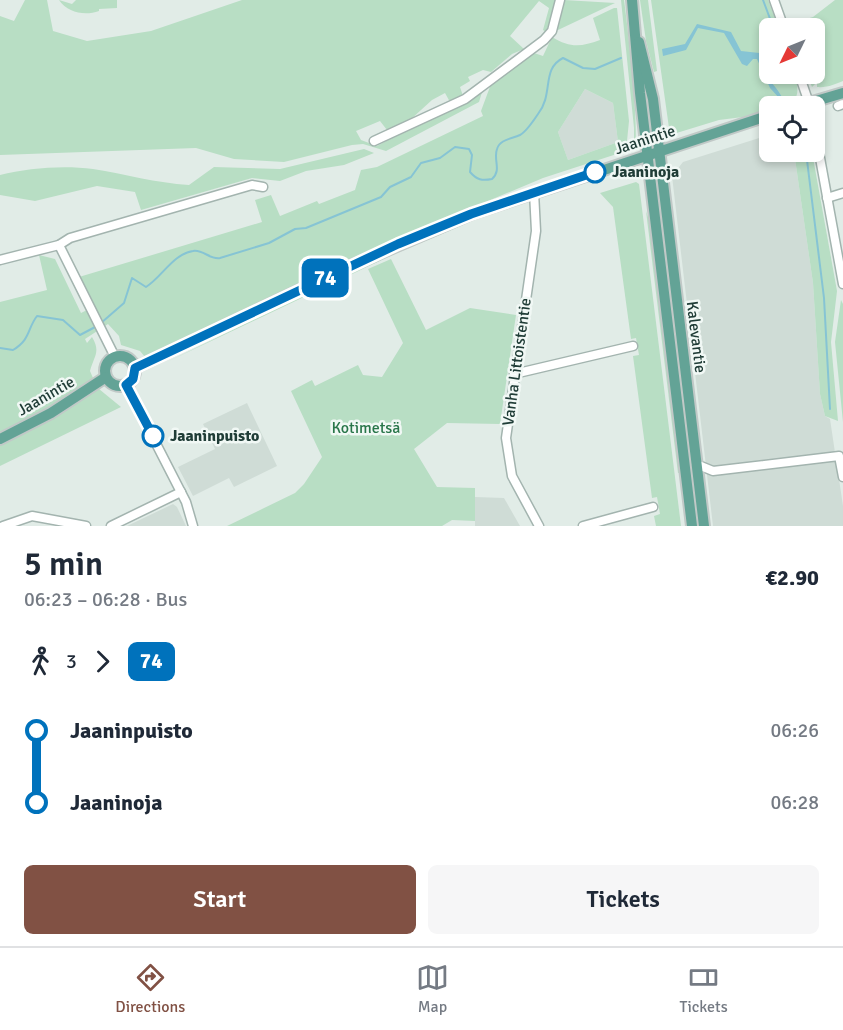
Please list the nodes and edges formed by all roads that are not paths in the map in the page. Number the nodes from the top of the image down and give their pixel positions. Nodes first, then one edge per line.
1 (560, 0) edge
2 (632, 0) edge
3 (774, 0) edge
4 (780, 18) edge
5 (636, 32) junction
6 (843, 93) edge
7 (825, 99) edge
8 (759, 119) edge
9 (374, 141) dead end
10 (659, 151) junction
11 (647, 155) junction
12 (821, 162) edge
13 (262, 187) dead end
14 (534, 192) junction
15 (843, 193) edge
16 (827, 198) junction
17 (59, 245) junction
18 (0, 260) edge
19 (843, 284) edge
20 (633, 346) dead end
21 (115, 357) junction
22 (135, 368) junction
23 (514, 375) junction
24 (106, 377) junction
25 (126, 385) junction
26 (0, 439) edge
27 (696, 464) junction
28 (713, 471) junction
29 (843, 477) edge
30 (699, 486) junction
31 (181, 492) junction
32 (653, 507) dead end
33 (3, 526) edge
34 (86, 526) edge
35 (111, 526) edge
36 (194, 526) edge
37 (539, 526) edge
38 (583, 526) edge
39 (692, 526) edge
40 (704, 526) edge

1 - 9 street
2 - 5 main road
3 - 4 street
5 - 10 main road, Kalevantie
5 - 11 main road, Kalevantie
6 - 7 main road
8 - 10 main road, Jaanintie
10 - 11 main road, Jaanintie
10 - 27 main road, Kalevantie
11 - 14 main road, Jaanintie
11 - 39 main road, Kalevantie
12 - 16 street
13 - 17 street
14 - 22 main road, Jaanintie
14 - 23 street, Vanha Littoistentie
15 - 16 street
16 - 19 street
17 - 18 street
17 - 21 street
20 - 23 street
21 - 22 main road
21 - 24 main road
22 - 25 main road
23 - 37 street, Vanha Littoistentie
24 - 25 main road
24 - 26 main road, Jaanintie
25 - 31 street
27 - 28 street
27 - 30 main road, Kalevantie
28 - 29 street
28 - 30 street
30 - 40 main road, Kalevantie
31 - 35 street
31 - 36 street
32 - 38 street
33 - 34 street

